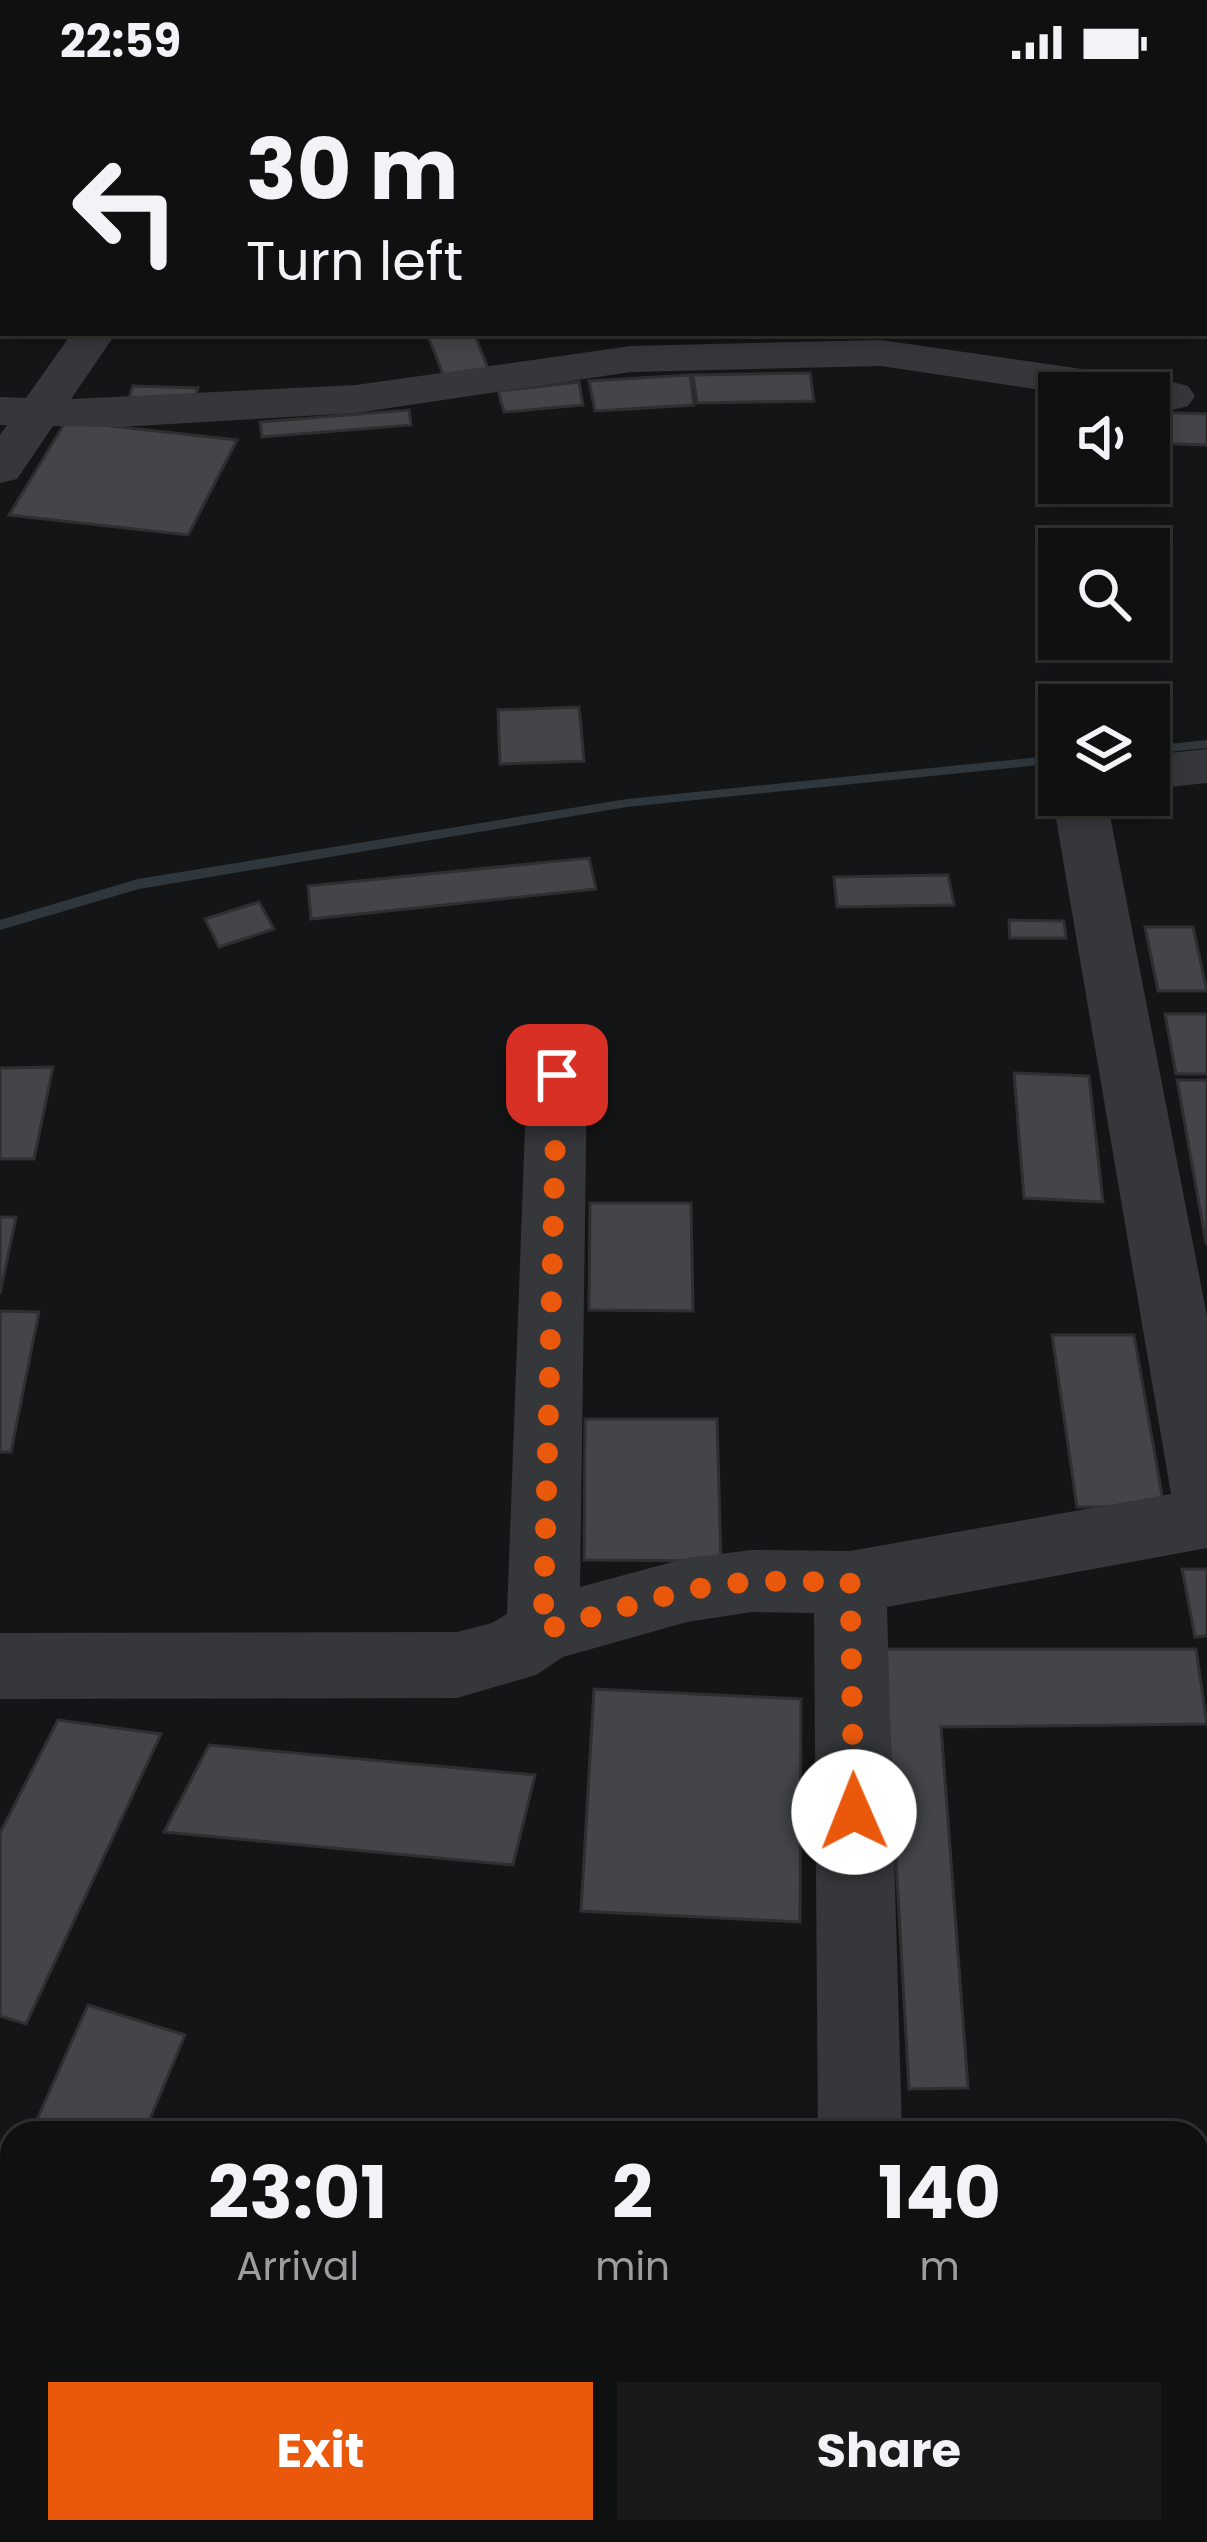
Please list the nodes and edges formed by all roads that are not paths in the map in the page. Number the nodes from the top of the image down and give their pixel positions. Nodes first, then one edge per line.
1 (91, 336) edge
2 (1172, 397) dead end
3 (19, 412) edge
4 (0, 469) edge
5 (1207, 766) edge
6 (1170, 770) edge
7 (1083, 816) edge
8 (557, 1075) dead end
9 (1207, 1497) edge
10 (1207, 1518) edge
11 (850, 1582) junction
12 (543, 1630) junction
13 (0, 1666) edge
14 (860, 2121) edge

1 - 3 street
2 - 3 street
3 - 4 street
5 - 6 street
7 - 9 street
8 - 12 street
10 - 11 street
11 - 12 street
11 - 14 street
12 - 13 street

